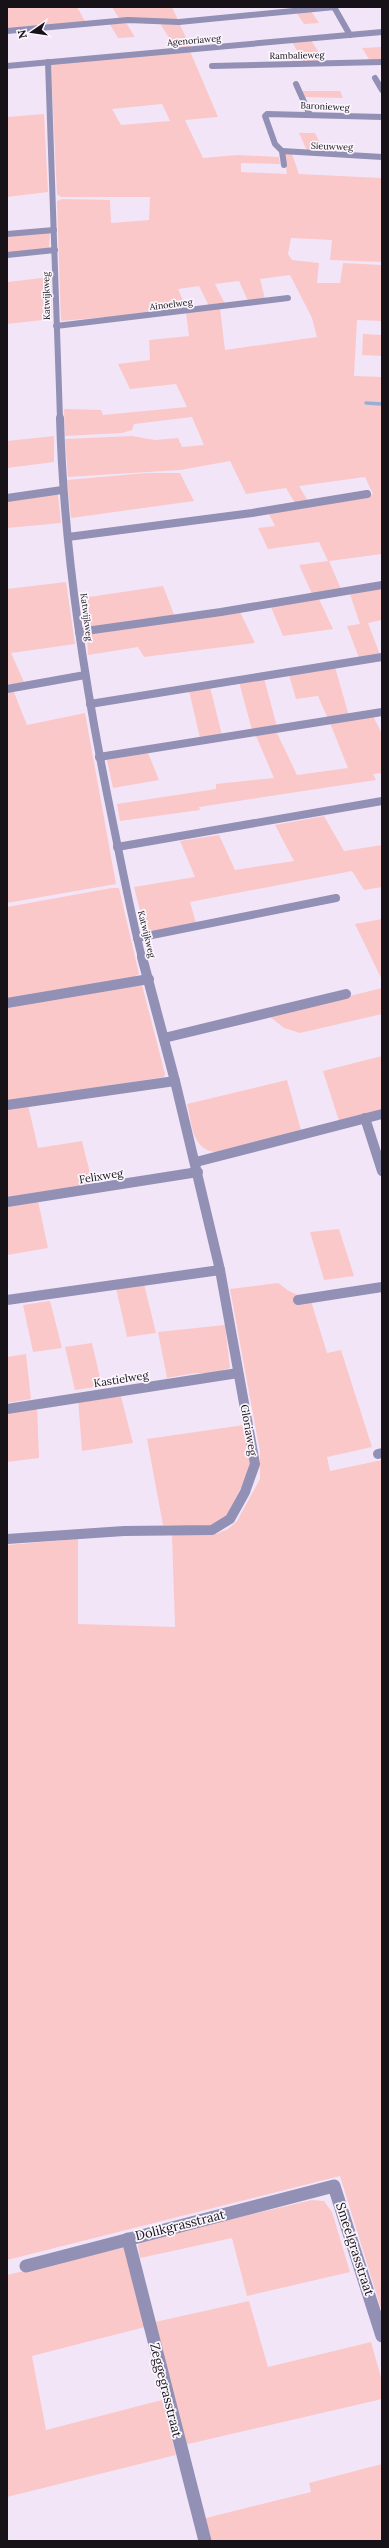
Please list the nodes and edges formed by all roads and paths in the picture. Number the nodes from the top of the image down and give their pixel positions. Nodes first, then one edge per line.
1 (334, 7) edge
2 (7, 31) edge
3 (382, 32) edge
4 (350, 35) junction
5 (48, 62) junction
6 (382, 62) edge
7 (7, 66) edge
8 (212, 66) dead end
9 (375, 78) dead end
10 (296, 84) dead end
11 (382, 90) edge
12 (309, 114) junction
13 (382, 118) edge
14 (282, 151) junction
15 (382, 157) edge
16 (284, 165) dead end
17 (54, 230) junction
18 (7, 234) edge
19 (55, 250) junction
20 (7, 256) edge
21 (288, 298) dead end
22 (56, 326) junction
23 (62, 490) junction
24 (367, 494) dead end
25 (7, 498) edge
26 (68, 537) junction
27 (382, 585) edge
28 (79, 632) junction
29 (382, 657) edge
30 (85, 675) junction
31 (7, 688) edge
32 (90, 704) junction
33 (382, 712) edge
34 (99, 758) junction
35 (382, 801) edge
36 (117, 847) junction
37 (336, 898) dead end
38 (137, 938) junction
39 (149, 979) junction
40 (346, 994) dead end
41 (7, 1002) edge
42 (164, 1038) junction
43 (175, 1081) junction
44 (7, 1105) edge
45 (382, 1114) edge
46 (365, 1118) junction
47 (197, 1168) junction
48 (382, 1170) edge
49 (7, 1202) edge
50 (220, 1270) junction
51 (382, 1287) edge
52 (7, 1300) edge
53 (298, 1300) dead end
54 (238, 1373) junction
55 (7, 1409) edge
56 (7, 1539) edge
57 (334, 2186) joint
58 (128, 2239) junction
59 (26, 2266) dead end
60 (382, 2336) edge
61 (205, 2541) edge

1 - 2 street
1 - 4 street
3 - 4 street, Agenoriaweg
4 - 5 street, Agenoriaweg
5 - 7 street, Agenoriaweg
5 - 17 street, Katwijkweg
6 - 8 street, Rambalieweg
9 - 11 street
10 - 12 street
12 - 13 street, Baronieweg
12 - 14 street, Baronieweg
14 - 15 street, Sieuwweg
14 - 16 street
17 - 18 street
17 - 19 street, Katwijkweg
19 - 20 street
19 - 22 street, Katwijkweg
21 - 22 street, Ainoelweg
22 - 23 street, Katwijkweg
23 - 25 street
23 - 26 street, Katwijkweg
24 - 26 street
26 - 28 street, Katwijkweg
27 - 28 street
28 - 30 street, Katwijkweg
29 - 32 street
30 - 31 street
30 - 32 street, Katwijkweg
32 - 34 street, Katwijkweg
33 - 34 street
34 - 36 street, Katwijkweg
35 - 36 street
36 - 38 street, Katwijkweg
37 - 38 street
38 - 39 street, Katwijkweg
39 - 41 street
39 - 42 street, Katwijkweg
40 - 42 street
42 - 43 street, Katwijkweg
43 - 44 street
43 - 47 street, Katwijkweg
45 - 46 street, Felixweg
46 - 47 street, Felixweg
46 - 48 street
47 - 49 street, Felixweg
47 - 50 street, Gloriaweg
50 - 52 street
50 - 54 street, Gloriaweg
51 - 53 street
54 - 55 street, Kastielweg
54 - 56 street, Gloriaweg
57 - 58 street, Dolikgrasstraat
57 - 60 street, Smeelgrasstraat
58 - 59 street, Dolikgrasstraat
58 - 61 street, Zeggegrasstraat

